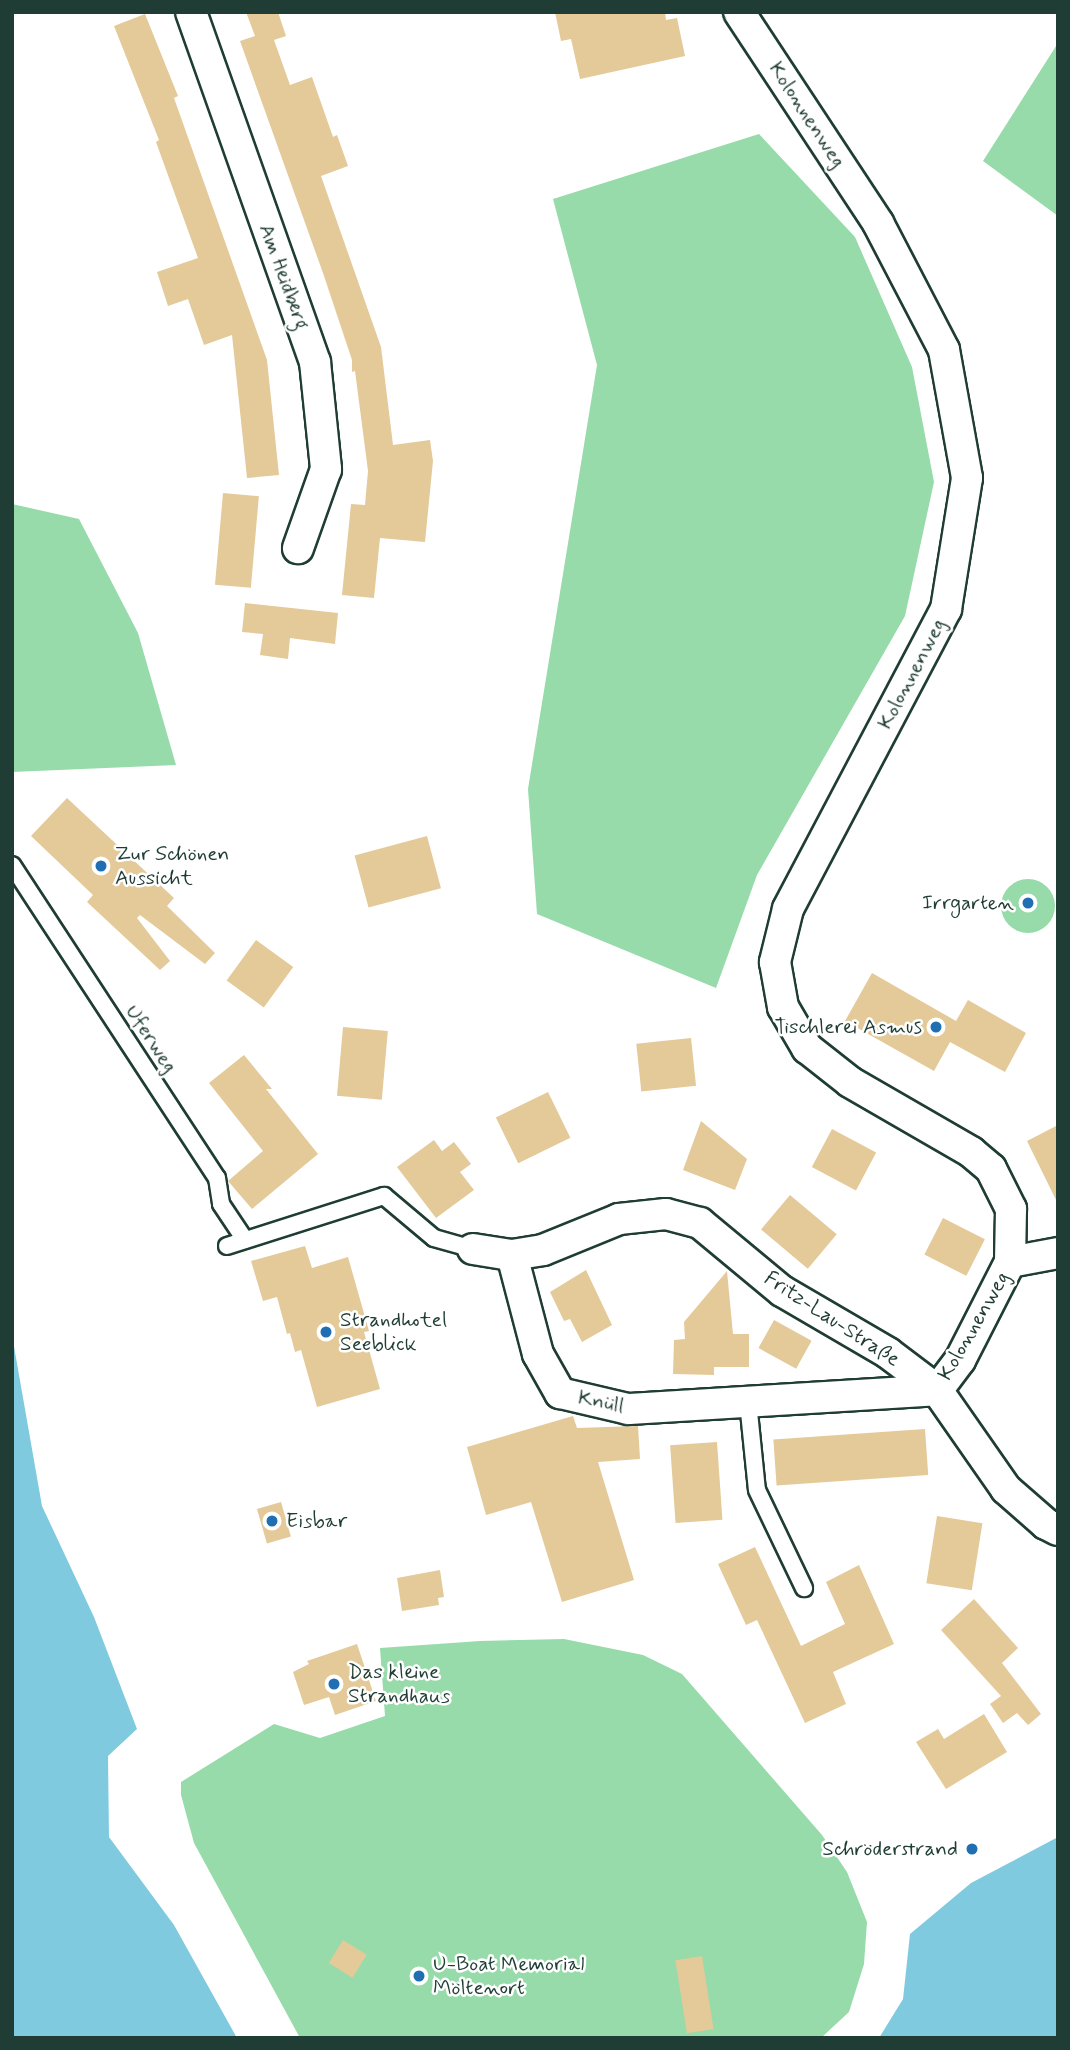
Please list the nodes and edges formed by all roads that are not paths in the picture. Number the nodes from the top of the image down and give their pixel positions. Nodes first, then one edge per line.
1 (191, 12) edge
2 (739, 12) edge
3 (298, 548) dead end
4 (12, 865) edge
5 (245, 1240) junction
6 (227, 1246) dead end
7 (473, 1249) joint
8 (1058, 1254) edge
9 (512, 1255) junction
10 (1010, 1262) junction
11 (937, 1390) junction
12 (748, 1402) junction
13 (1058, 1530) edge
14 (804, 1588) dead end

1 - 3 street, Am Heidberg
2 - 10 street, Kolonnenweg
4 - 5 lane, Uferweg
5 - 6 lane
5 - 7 lane
7 - 9 street, Fritz-Lau-Straße
8 - 10 street, Kolonnenweg
9 - 11 street, Fritz-Lau-Straße
9 - 12 street, Knüll
10 - 11 street, Kolonnenweg
11 - 12 street, Knüll
11 - 13 street, Fritz-Lau-Straße
12 - 14 lane

